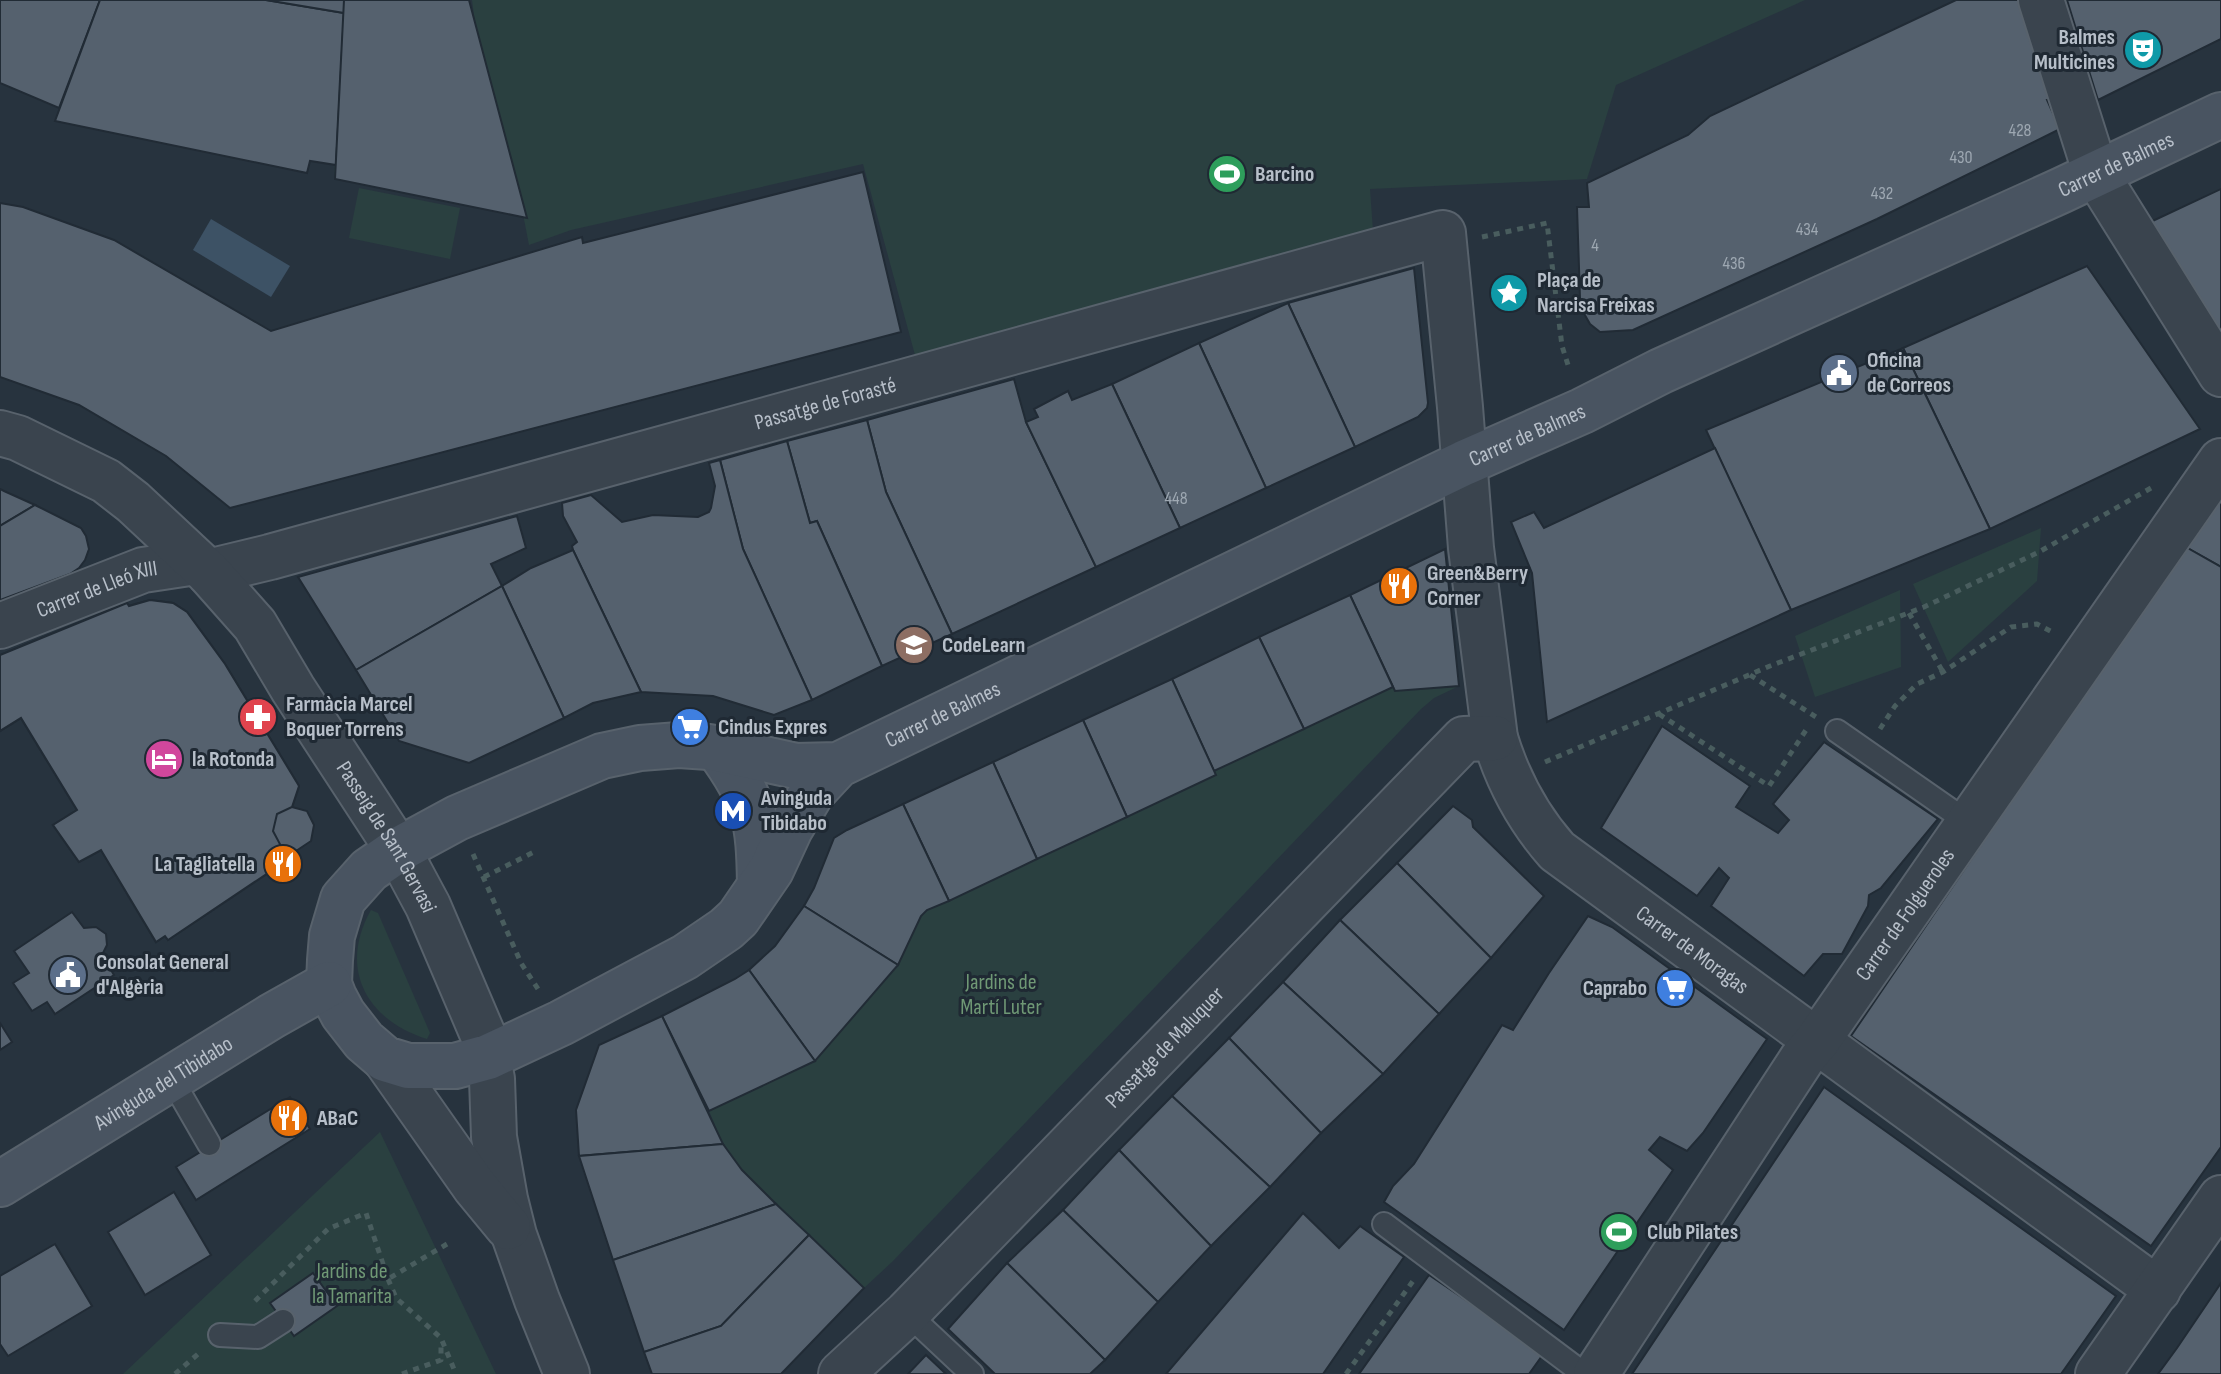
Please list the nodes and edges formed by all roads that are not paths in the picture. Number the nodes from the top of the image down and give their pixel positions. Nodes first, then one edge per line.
1 (2041, 0) edge
2 (2221, 115) edge
3 (2096, 174) junction
4 (2221, 374) edge
5 (0, 433) edge
6 (2221, 461) edge
7 (1464, 463) junction
8 (202, 567) junction
9 (0, 626) edge
10 (1837, 731) road end
11 (1495, 738) junction
12 (717, 748) junction
13 (838, 765) junction
14 (1969, 823) junction
15 (398, 850) junction
16 (760, 885) junction
17 (329, 984) junction
18 (1817, 1041) junction
19 (488, 1057) junction
20 (385, 1059) junction
21 (171, 1078) junction
22 (209, 1144) dead end
23 (0, 1184) edge
24 (2221, 1198) edge
25 (1384, 1224) dead end
26 (514, 1235) junction
27 (2158, 1290) junction
28 (907, 1313) junction
29 (283, 1321) dead end
30 (220, 1335) road end
31 (567, 1374) edge
32 (841, 1374) edge
33 (972, 1374) edge
34 (1584, 1374) edge
35 (1596, 1374) edge
36 (2098, 1374) edge

1 - 3 street
2 - 3 main road, Carrer de Balmes
3 - 4 street
3 - 7 main road, Carrer de Balmes
5 - 8 street, Passeig de Sant Gervasi
6 - 14 street, Carrer de Folgueroles
7 - 8 street, Passatge de Forasté
7 - 11 street, Carrer de Moragas
7 - 13 main road, Carrer de Balmes
8 - 9 street, Carrer de Lleó XIII
8 - 15 street, Passeig de Sant Gervasi
10 - 14 lane
11 - 18 street, Carrer de Moragas
11 - 28 street, Passatge de Maluquer
12 - 13 main road
12 - 15 main road
12 - 16 main road
13 - 16 main road
14 - 18 street, Carrer de Folgueroles
15 - 17 main road
15 - 19 street, Passeig de Sant Gervasi
16 - 19 main road
17 - 20 main road
17 - 21 main road, Avinguda del Tibidabo
18 - 27 street, Carrer de Moragas
18 - 35 street, Carrer de Folgueroles
19 - 20 main road
19 - 26 street, Passeig de Sant Gervasi
20 - 26 street
21 - 22 lane
21 - 23 main road, Avinguda del Tibidabo
24 - 27 street
25 - 34 lane
26 - 31 street, Passeig de Sant Gervasi
27 - 36 street
28 - 32 street, Passatge de Maluquer
28 - 33 lane
29 - 30 lane

